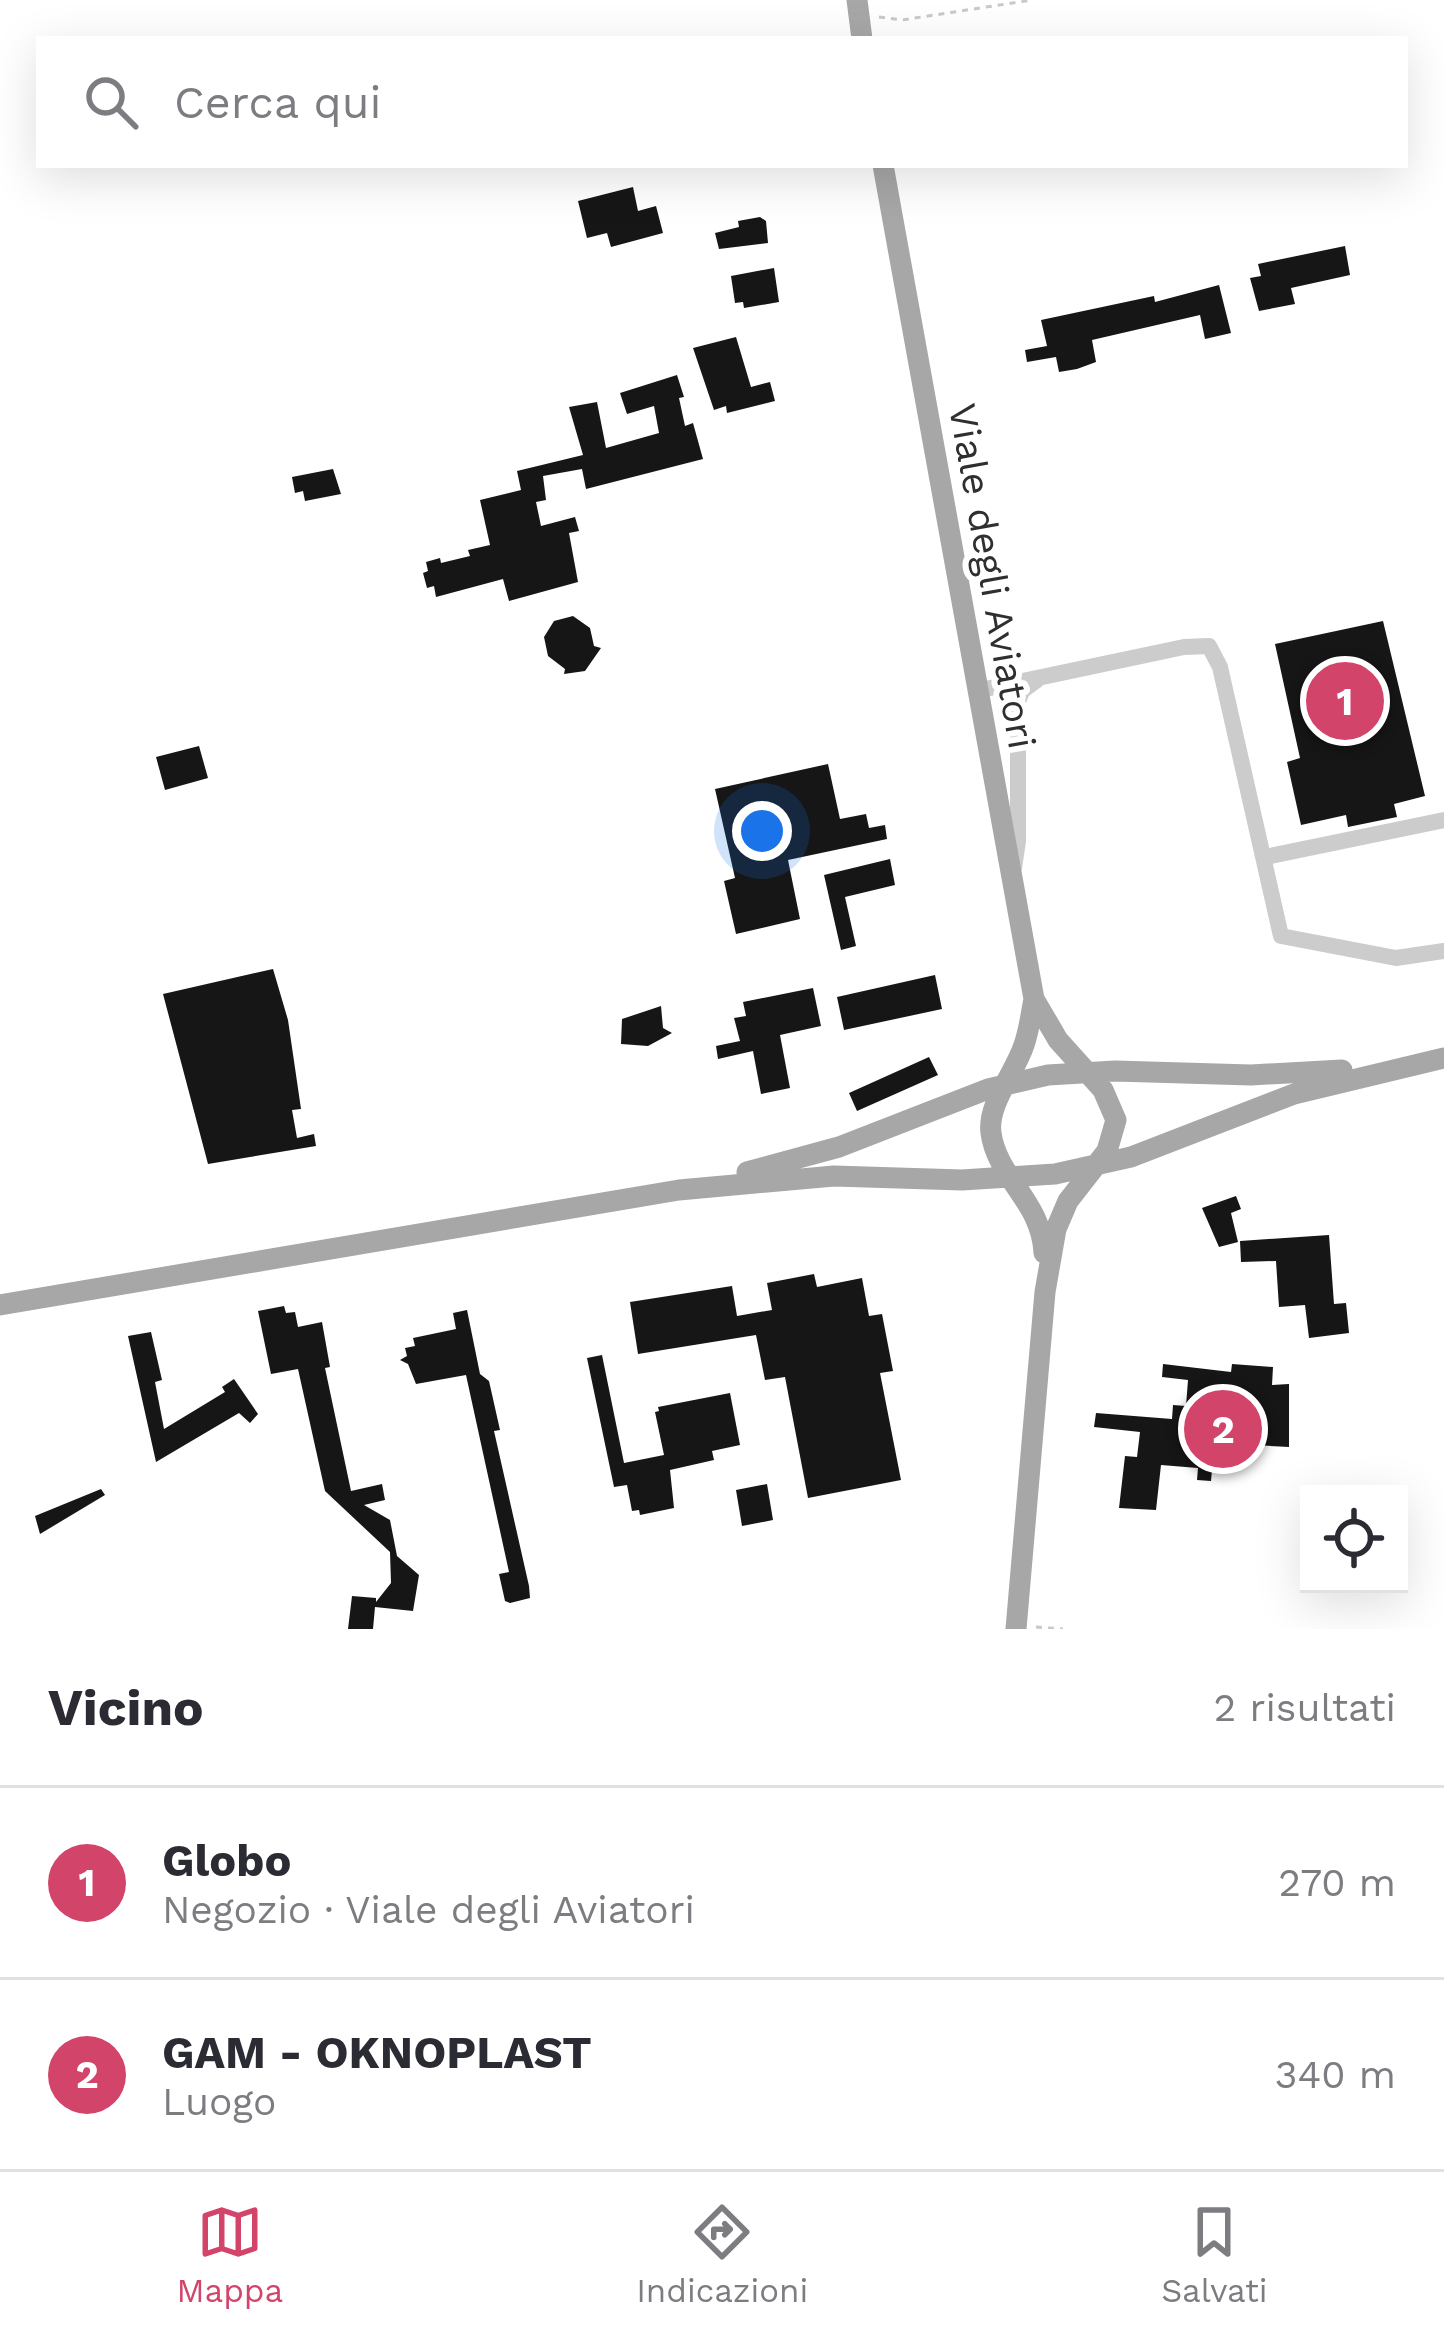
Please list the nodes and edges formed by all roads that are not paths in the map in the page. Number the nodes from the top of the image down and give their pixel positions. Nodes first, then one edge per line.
1 (884, 168) edge
2 (1037, 680) junction
3 (976, 692) junction
4 (1444, 820) edge
5 (1265, 857) junction
6 (1012, 874) junction
7 (1444, 951) edge
8 (1034, 999) junction
9 (1444, 1058) edge
10 (1414, 1063) junction
11 (1088, 1072) junction
12 (1006, 1084) junction
13 (1096, 1167) junction
14 (1013, 1178) junction
15 (680, 1190) junction
16 (1045, 1292) junction
17 (0, 1305) edge
18 (1016, 1627) edge

1 - 3 main road, Viale degli Aviatori
2 - 3 street
2 - 5 street, Viale degli Aviatori
2 - 6 street
3 - 6 main road, Viale degli Aviatori
4 - 5 street
5 - 7 street
6 - 8 main road, Viale degli Aviatori
8 - 11 main road, Viale degli Aviatori
8 - 12 main road, Viale degli Aviatori
9 - 10 main road
10 - 11 main road
10 - 13 main road
11 - 12 main road
11 - 13 main road
12 - 14 main road
12 - 15 main road
13 - 14 main road
13 - 16 main road
14 - 15 main road
14 - 16 main road
15 - 17 main road
16 - 18 main road

